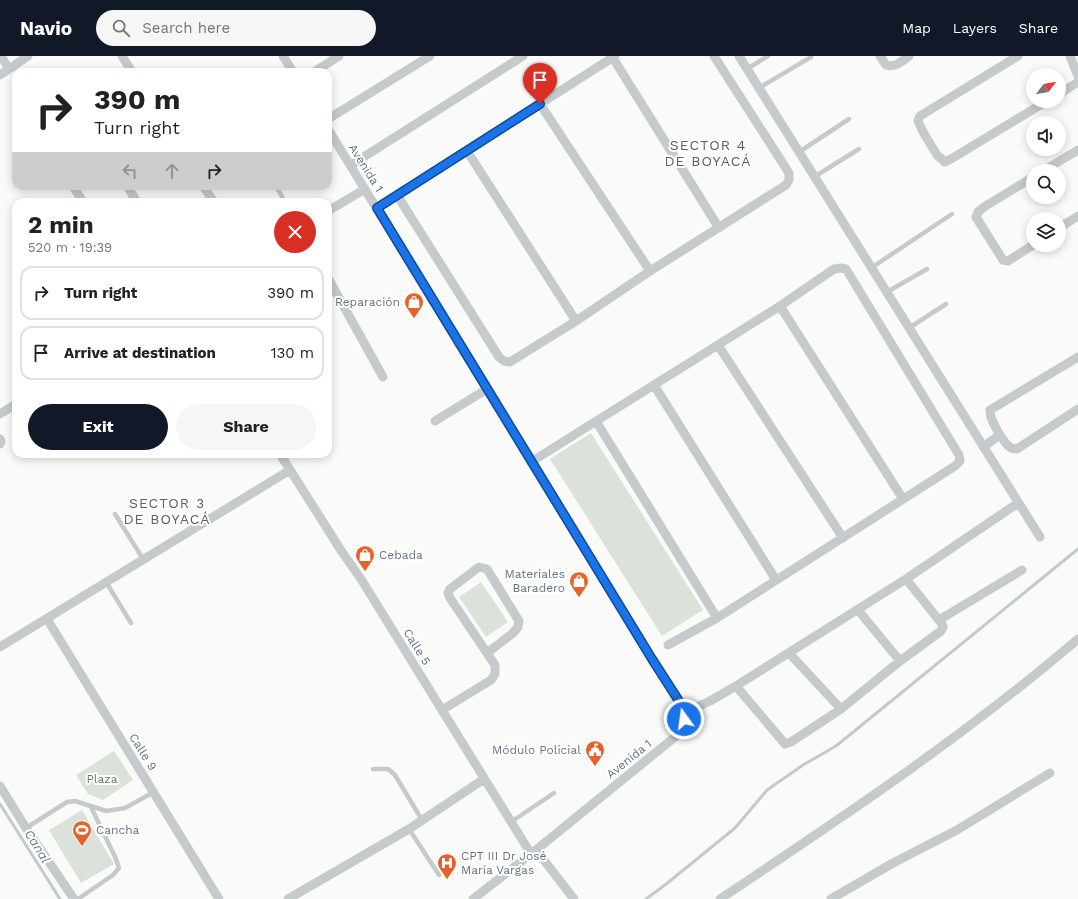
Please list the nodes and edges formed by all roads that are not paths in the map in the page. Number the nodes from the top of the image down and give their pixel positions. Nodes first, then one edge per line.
1 (1, 56) edge
2 (28, 56) edge
3 (122, 56) edge
4 (283, 56) edge
5 (339, 56) edge
6 (430, 56) edge
7 (714, 56) edge
8 (739, 56) edge
9 (768, 56) edge
10 (880, 56) edge
11 (909, 56) edge
12 (1018, 56) edge
13 (519, 57) edge
14 (614, 57) edge
15 (811, 57) edge
16 (1073, 57) edge
17 (130, 68) edge
18 (290, 68) edge
19 (320, 68) edge
20 (9, 69) junction
21 (747, 69) junction
22 (0, 75) edge
23 (1078, 76) edge
24 (1078, 82) edge
25 (759, 88) junction
26 (1066, 90) edge
27 (540, 104) junction
28 (1035, 108) edge
29 (332, 117) edge
30 (849, 119) dead end
31 (332, 135) edge
32 (859, 149) dead end
33 (1078, 150) edge
34 (467, 151) junction
35 (799, 152) junction
36 (1055, 164) edge
37 (351, 166) junction
38 (814, 177) junction
39 (1026, 181) edge
40 (365, 189) junction
41 (397, 195) junction
42 (377, 208) junction
43 (332, 209) edge
44 (952, 214) dead end
45 (1078, 216) edge
46 (1066, 224) edge
47 (719, 228) junction
48 (1026, 250) edge
49 (871, 268) junction
50 (927, 269) dead end
51 (650, 272) junction
52 (332, 285) edge
53 (886, 292) junction
54 (946, 304) dead end
55 (780, 306) junction
56 (576, 321) junction
57 (909, 328) junction
58 (718, 345) junction
59 (1078, 357) edge
60 (384, 377) dead end
61 (654, 385) junction
62 (487, 389) junction
63 (12, 406) edge
64 (1078, 409) edge
65 (0, 414) edge
66 (435, 421) dead end
67 (596, 422) junction
68 (1000, 435) junction
69 (0, 439) edge
70 (0, 444) edge
71 (983, 447) junction
72 (282, 458) edge
73 (532, 462) junction
74 (290, 470) junction
75 (903, 499) junction
76 (1018, 503) junction
77 (115, 514) dead end
78 (1040, 537) dead end
79 (843, 538) junction
80 (143, 560) junction
81 (1022, 570) dead end
82 (906, 579) junction
83 (776, 580) junction
84 (106, 582) junction
85 (858, 610) junction
86 (717, 618) junction
87 (47, 619) junction
88 (939, 620) junction
89 (132, 623) dead end
90 (1078, 639) edge
91 (668, 645) dead end
92 (0, 647) edge
93 (789, 652) junction
94 (487, 653) junction
95 (900, 662) junction
96 (736, 686) junction
97 (840, 709) junction
98 (442, 710) junction
99 (686, 712) junction
100 (373, 769) dead end
101 (1050, 773) dead end
102 (484, 779) junction
103 (0, 786) edge
104 (154, 792) junction
105 (554, 793) dead end
106 (91, 806) junction
107 (422, 820) junction
108 (511, 822) junction
109 (26, 828) junction
110 (408, 829) junction
111 (534, 852) junction
112 (439, 875) dead end
113 (74, 899) edge
114 (78, 899) edge
115 (219, 899) edge
116 (288, 899) edge
117 (473, 899) edge
118 (574, 899) edge
119 (720, 899) edge
120 (831, 899) edge

1 - 20 street
2 - 20 street
3 - 17 street
4 - 18 street
5 - 19 street
6 - 29 street
7 - 47 street
8 - 21 street
9 - 21 lane
10 - 11 street
12 - 28 street
13 - 37 street
14 - 27 street
14 - 47 street
15 - 25 lane
16 - 23 street
20 - 22 street
21 - 25 street
24 - 26 street
25 - 35 street
27 - 34 street
27 - 51 street
30 - 35 lane
31 - 37 street, Avenida 1
32 - 38 lane
33 - 36 street
34 - 41 street
34 - 56 street
35 - 38 street
37 - 40 street, Avenida 1
38 - 49 street
39 - 48 street
40 - 42 street, Avenida 1
40 - 43 street
41 - 42 street
41 - 56 street
42 - 62 street, Avenida 1
44 - 49 lane
45 - 46 street
47 - 51 street
49 - 53 street
50 - 53 lane
51 - 56 street
52 - 60 street
53 - 57 street
54 - 57 lane
55 - 58 street
55 - 75 street
55 - 75 street
57 - 71 street
58 - 61 street
58 - 79 street
59 - 68 street
61 - 67 street
61 - 83 street
62 - 66 street
62 - 73 street, Avenida 1
63 - 65 street
64 - 68 street
67 - 73 street
67 - 86 street
68 - 71 street
69 - 70 street
71 - 76 street
72 - 74 street, Calle 5
73 - 99 street, Avenida 1
74 - 80 street
74 - 98 street, Calle 5
75 - 79 street
76 - 78 street
76 - 82 street
77 - 80 lane
79 - 83 street
80 - 84 street
81 - 88 street
82 - 85 street
82 - 88 street
83 - 86 street
84 - 87 street
84 - 89 lane
85 - 93 street
85 - 95 street
86 - 91 street
87 - 92 street
87 - 104 street, Calle 9
88 - 95 street
90 - 119 street
93 - 96 street
93 - 97 street
94 - 94 street
94 - 98 street
95 - 97 street
96 - 97 street
96 - 99 street
98 - 102 street, Calle 5
99 - 111 street, Avenida 1
100 - 107 lane
101 - 120 street
102 - 107 street
102 - 108 street, Calle 5
103 - 109 street
104 - 106 lane
104 - 115 street, Calle 9
105 - 108 lane
106 - 109 lane
106 - 114 lane
107 - 110 street
108 - 111 street, Calle 5
109 - 113 street
110 - 112 lane
110 - 116 street
111 - 117 street, Avenida 1
111 - 118 street, Calle 5

